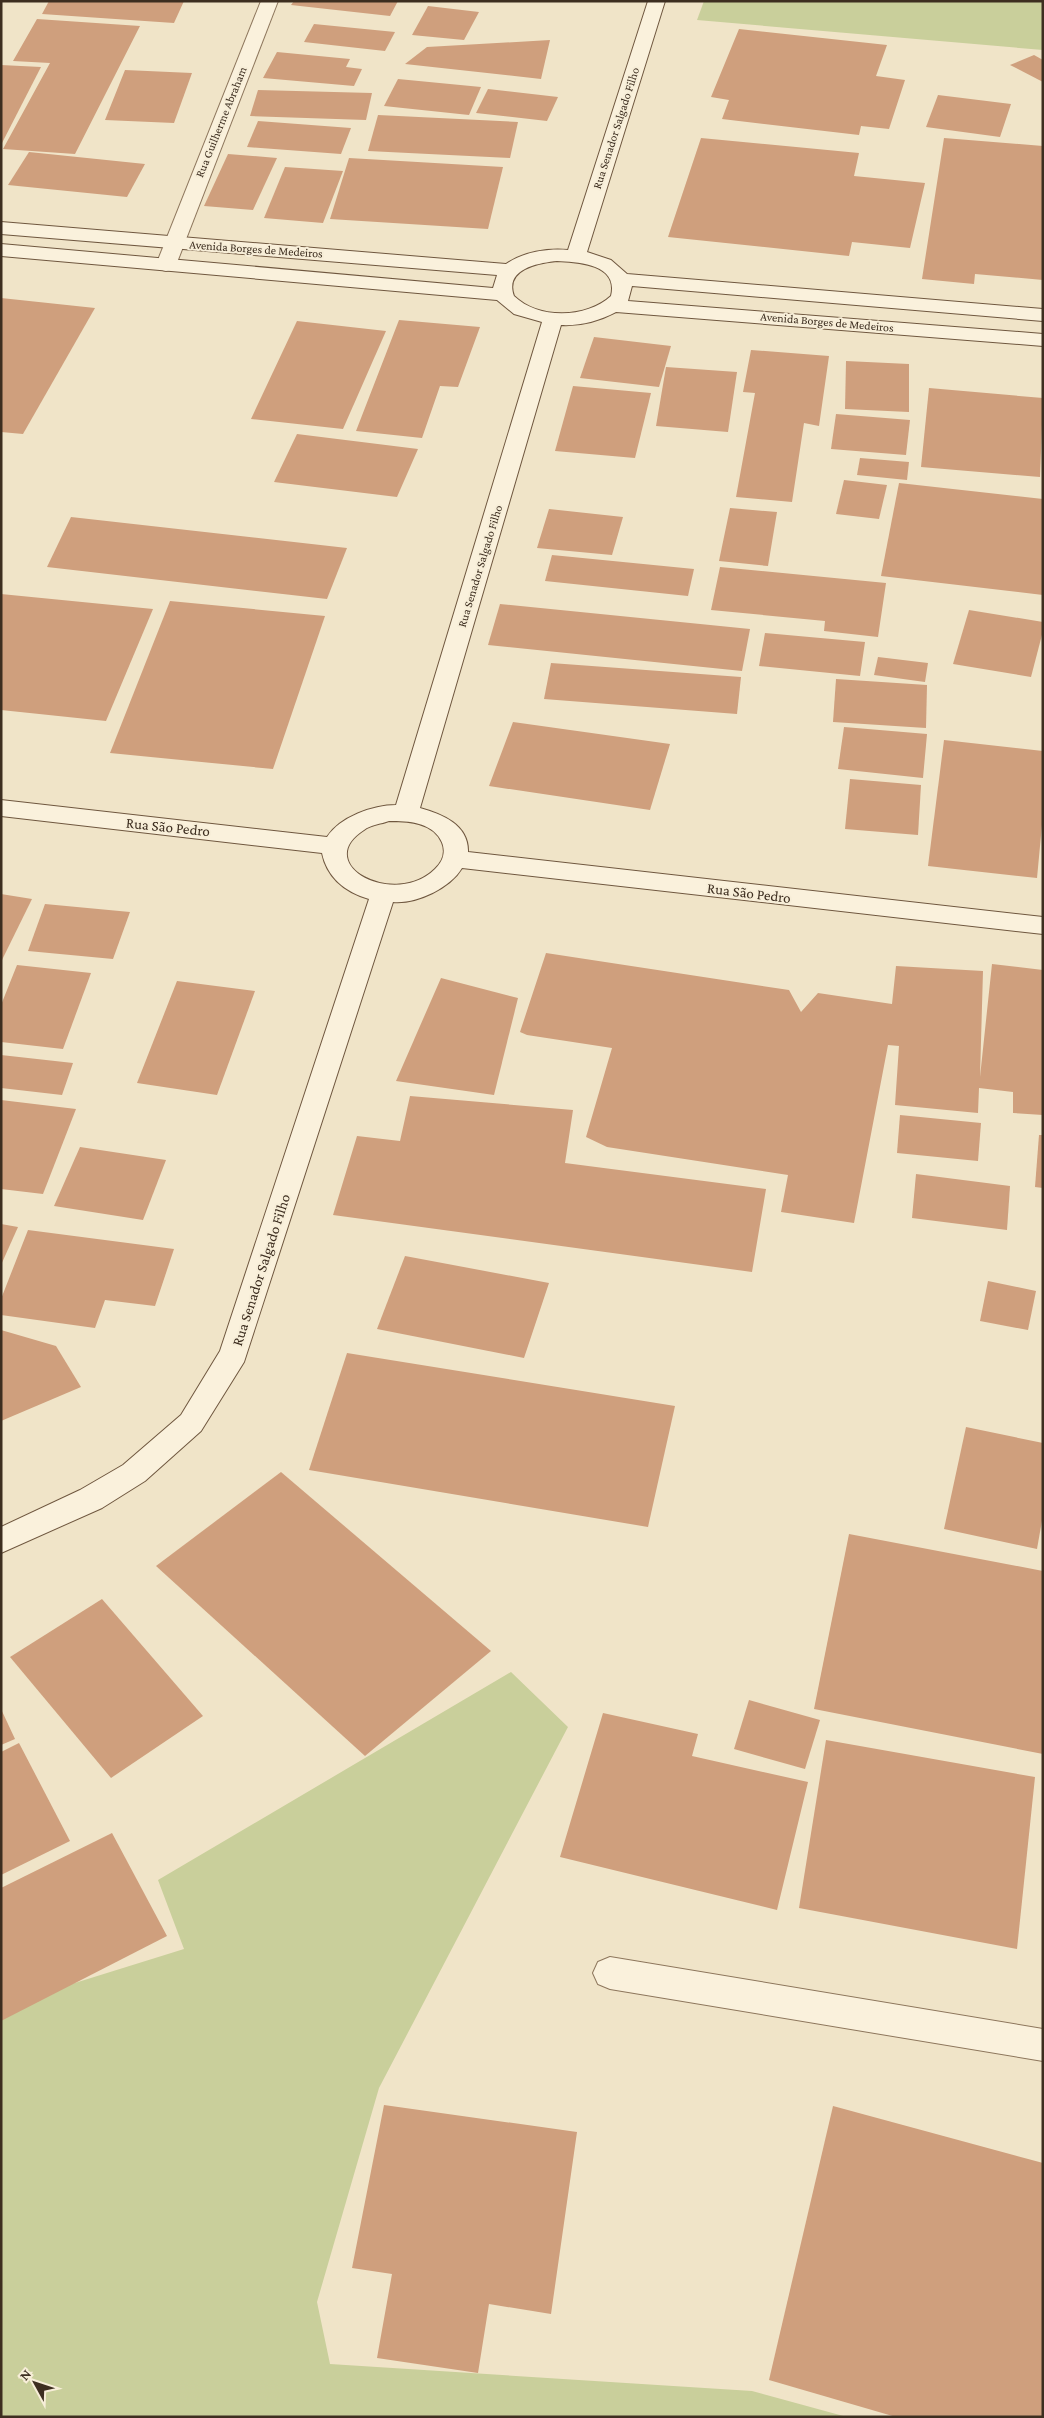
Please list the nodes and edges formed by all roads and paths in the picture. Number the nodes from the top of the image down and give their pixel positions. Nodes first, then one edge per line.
1 (270, 1) edge
2 (657, 1) edge
3 (1, 228) edge
4 (174, 243) junction
5 (1, 250) edge
6 (576, 256) junction
7 (166, 265) junction
8 (510, 270) junction
9 (621, 279) junction
10 (503, 295) junction
11 (611, 306) junction
12 (1043, 315) edge
13 (553, 319) junction
14 (1043, 340) edge
15 (1, 808) edge
16 (406, 813) junction
17 (334, 846) junction
18 (456, 859) junction
19 (383, 893) junction
20 (1043, 926) edge
21 (1, 1541) edge
22 (610, 1973) dead end
23 (1043, 2044) edge

1 - 4 main road, Rua Guilherme Abraham
2 - 6 main road, Rua Senador Salgado Filho
3 - 4 main road, Avenida Borges de Medeiros
4 - 7 main road, Rua Guilherme Abraham
4 - 8 main road, Avenida Borges de Medeiros
5 - 7 main road, Avenida Borges de Medeiros
6 - 8 main road
6 - 9 main road
7 - 10 main road, Avenida Borges de Medeiros
8 - 10 main road
9 - 11 main road
9 - 12 main road, Avenida Borges de Medeiros
10 - 13 main road
11 - 13 main road
11 - 14 main road, Avenida Borges de Medeiros
13 - 16 main road, Rua Senador Salgado Filho
15 - 17 main road, Rua São Pedro
16 - 17 main road
16 - 18 main road
17 - 19 main road
18 - 19 main road
18 - 20 main road, Rua São Pedro
19 - 21 main road, Rua Senador Salgado Filho
22 - 23 main road

